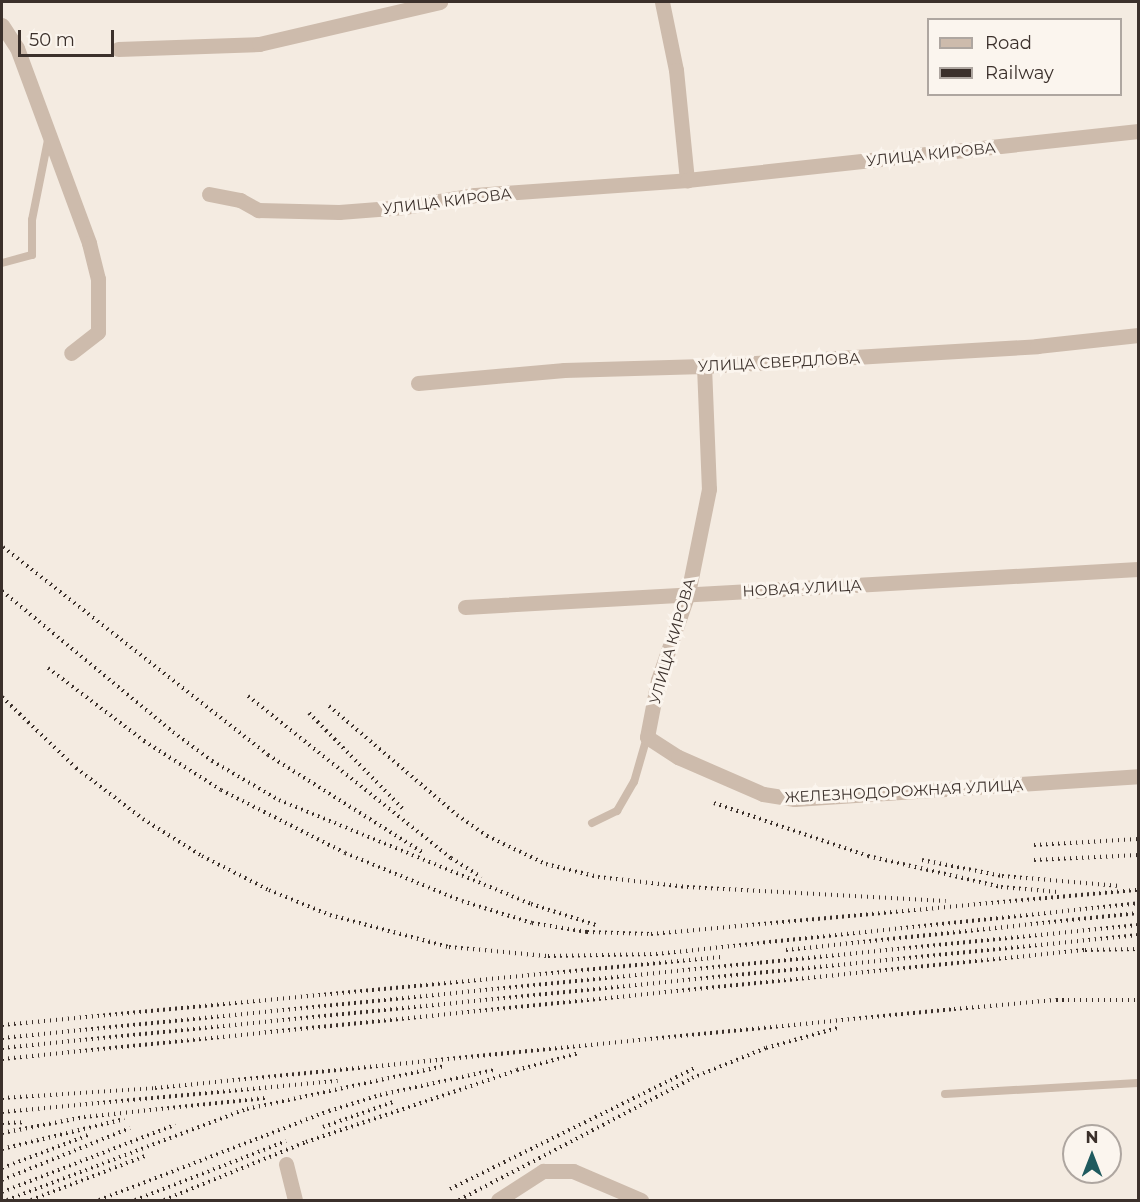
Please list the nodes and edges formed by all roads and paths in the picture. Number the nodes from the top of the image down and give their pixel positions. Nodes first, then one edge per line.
1 (440, 2) edge
2 (662, 2) edge
3 (2, 25) edge
4 (118, 49) dead end
5 (1138, 131) edge
6 (49, 134) junction
7 (687, 180) junction
8 (209, 194) dead end
9 (2, 263) edge
10 (1138, 335) edge
11 (71, 353) dead end
12 (704, 366) junction
13 (418, 383) dead end
14 (1138, 569) edge
15 (688, 593) junction
16 (465, 607) dead end
17 (646, 737) junction
18 (1138, 776) edge
19 (592, 823) dead end
20 (1138, 1083) edge
21 (945, 1094) dead end
22 (286, 1164) dead end
23 (295, 1200) edge
24 (498, 1200) edge
25 (641, 1200) edge

1 - 4 street
2 - 7 street
3 - 6 street
5 - 7 street, УЛИЦА КИРОВА
6 - 9 lane
6 - 11 street
7 - 8 street, УЛИЦА КИРОВА
10 - 12 street, УЛИЦА СВЕРДЛОВА
12 - 13 street, УЛИЦА СВЕРДЛОВА
12 - 15 street, УЛИЦА КИРОВА
14 - 15 street, НОВАЯ УЛИЦА
15 - 16 street, НОВАЯ УЛИЦА
15 - 17 street, УЛИЦА КИРОВА
17 - 18 street, ЖЕЛЕЗНОДОРОЖНАЯ УЛИЦА
17 - 19 lane
20 - 21 lane
22 - 23 street
24 - 25 street

